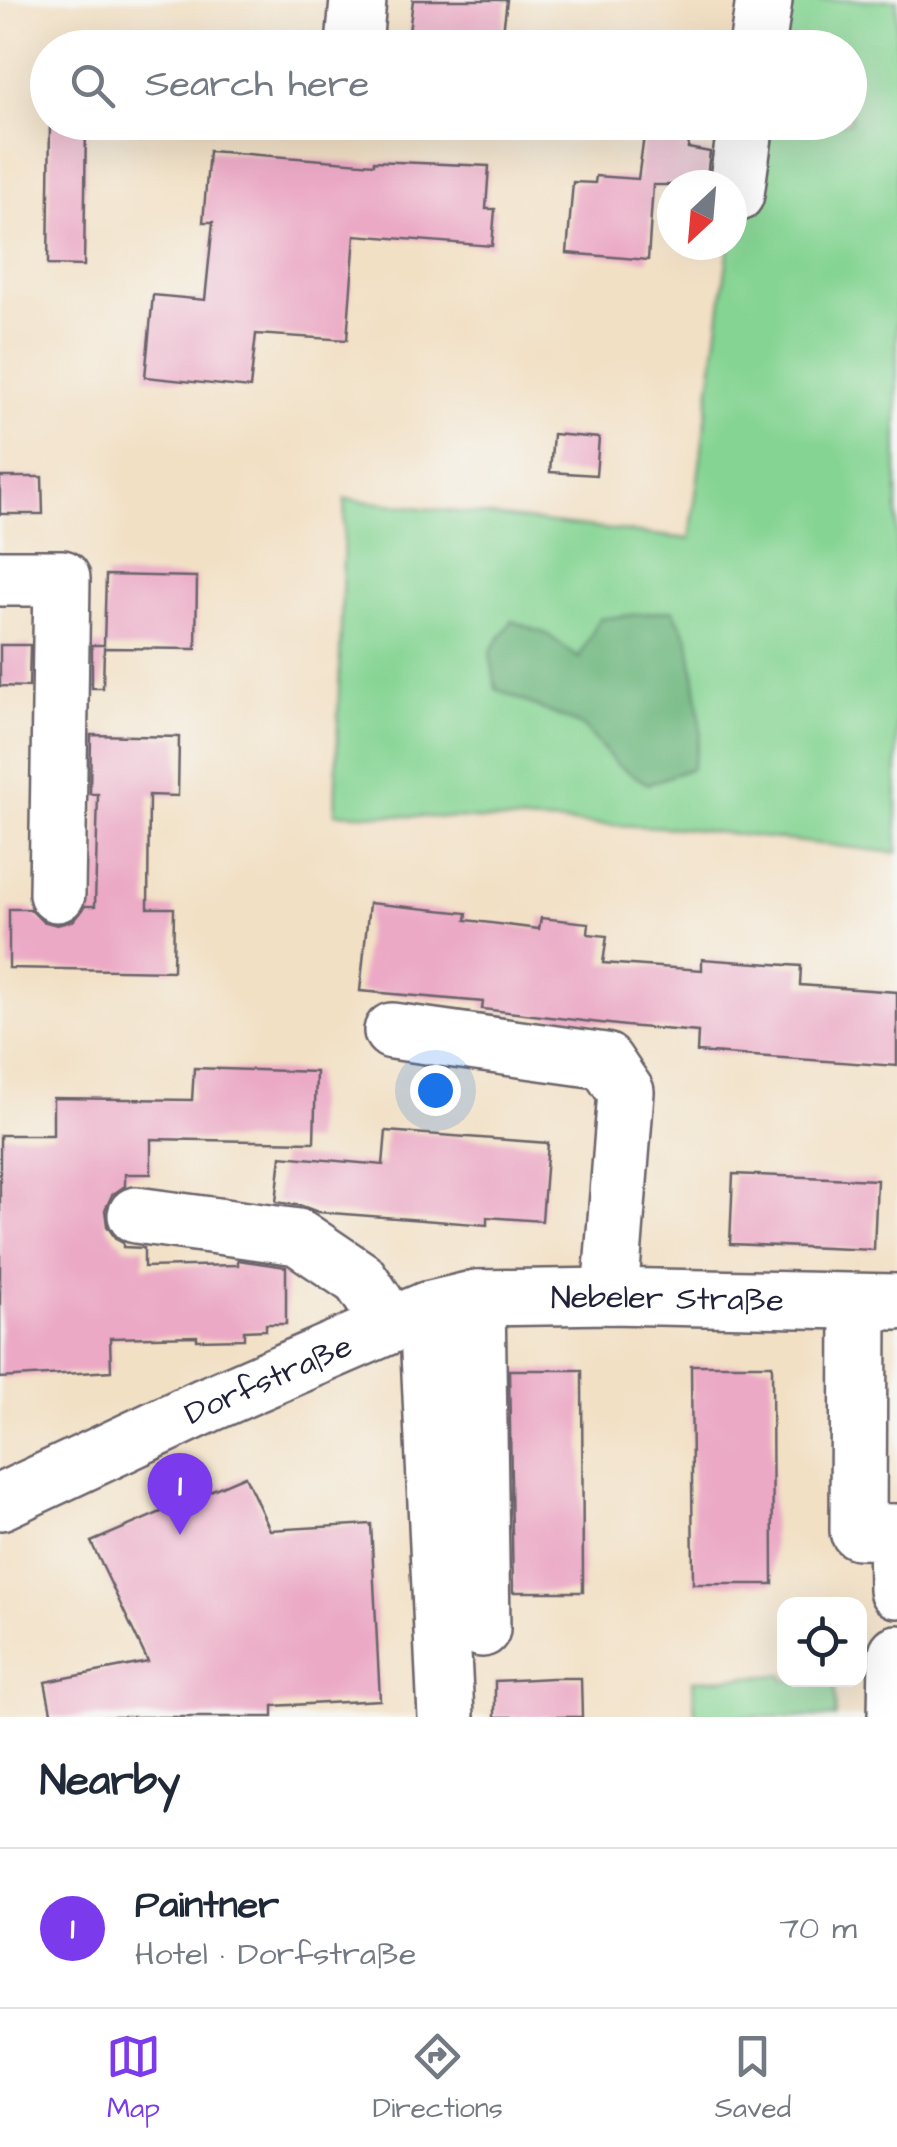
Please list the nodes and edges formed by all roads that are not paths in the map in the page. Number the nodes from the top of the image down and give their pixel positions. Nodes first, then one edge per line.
1 (764, 0) edge
2 (760, 30) edge
3 (744, 140) edge
4 (739, 170) edge
5 (0, 578) edge
6 (57, 894) dead end
7 (392, 1031) dead end
8 (136, 1215) dead end
9 (610, 1296) junction
10 (878, 1302) edge
11 (432, 1311) junction
12 (0, 1502) edge
13 (897, 1590) edge
14 (482, 1629) dead end
15 (897, 1653) edge
16 (446, 1717) edge
17 (896, 1717) edge

1 - 2 street
3 - 4 street
5 - 6 street
7 - 9 street
8 - 11 street
9 - 10 street, Nebeler Straße
9 - 11 street, Nebeler Straße
10 - 13 street, Nebeler Straße
11 - 12 street, Dorfstraße
11 - 14 street
11 - 16 street
15 - 17 street

